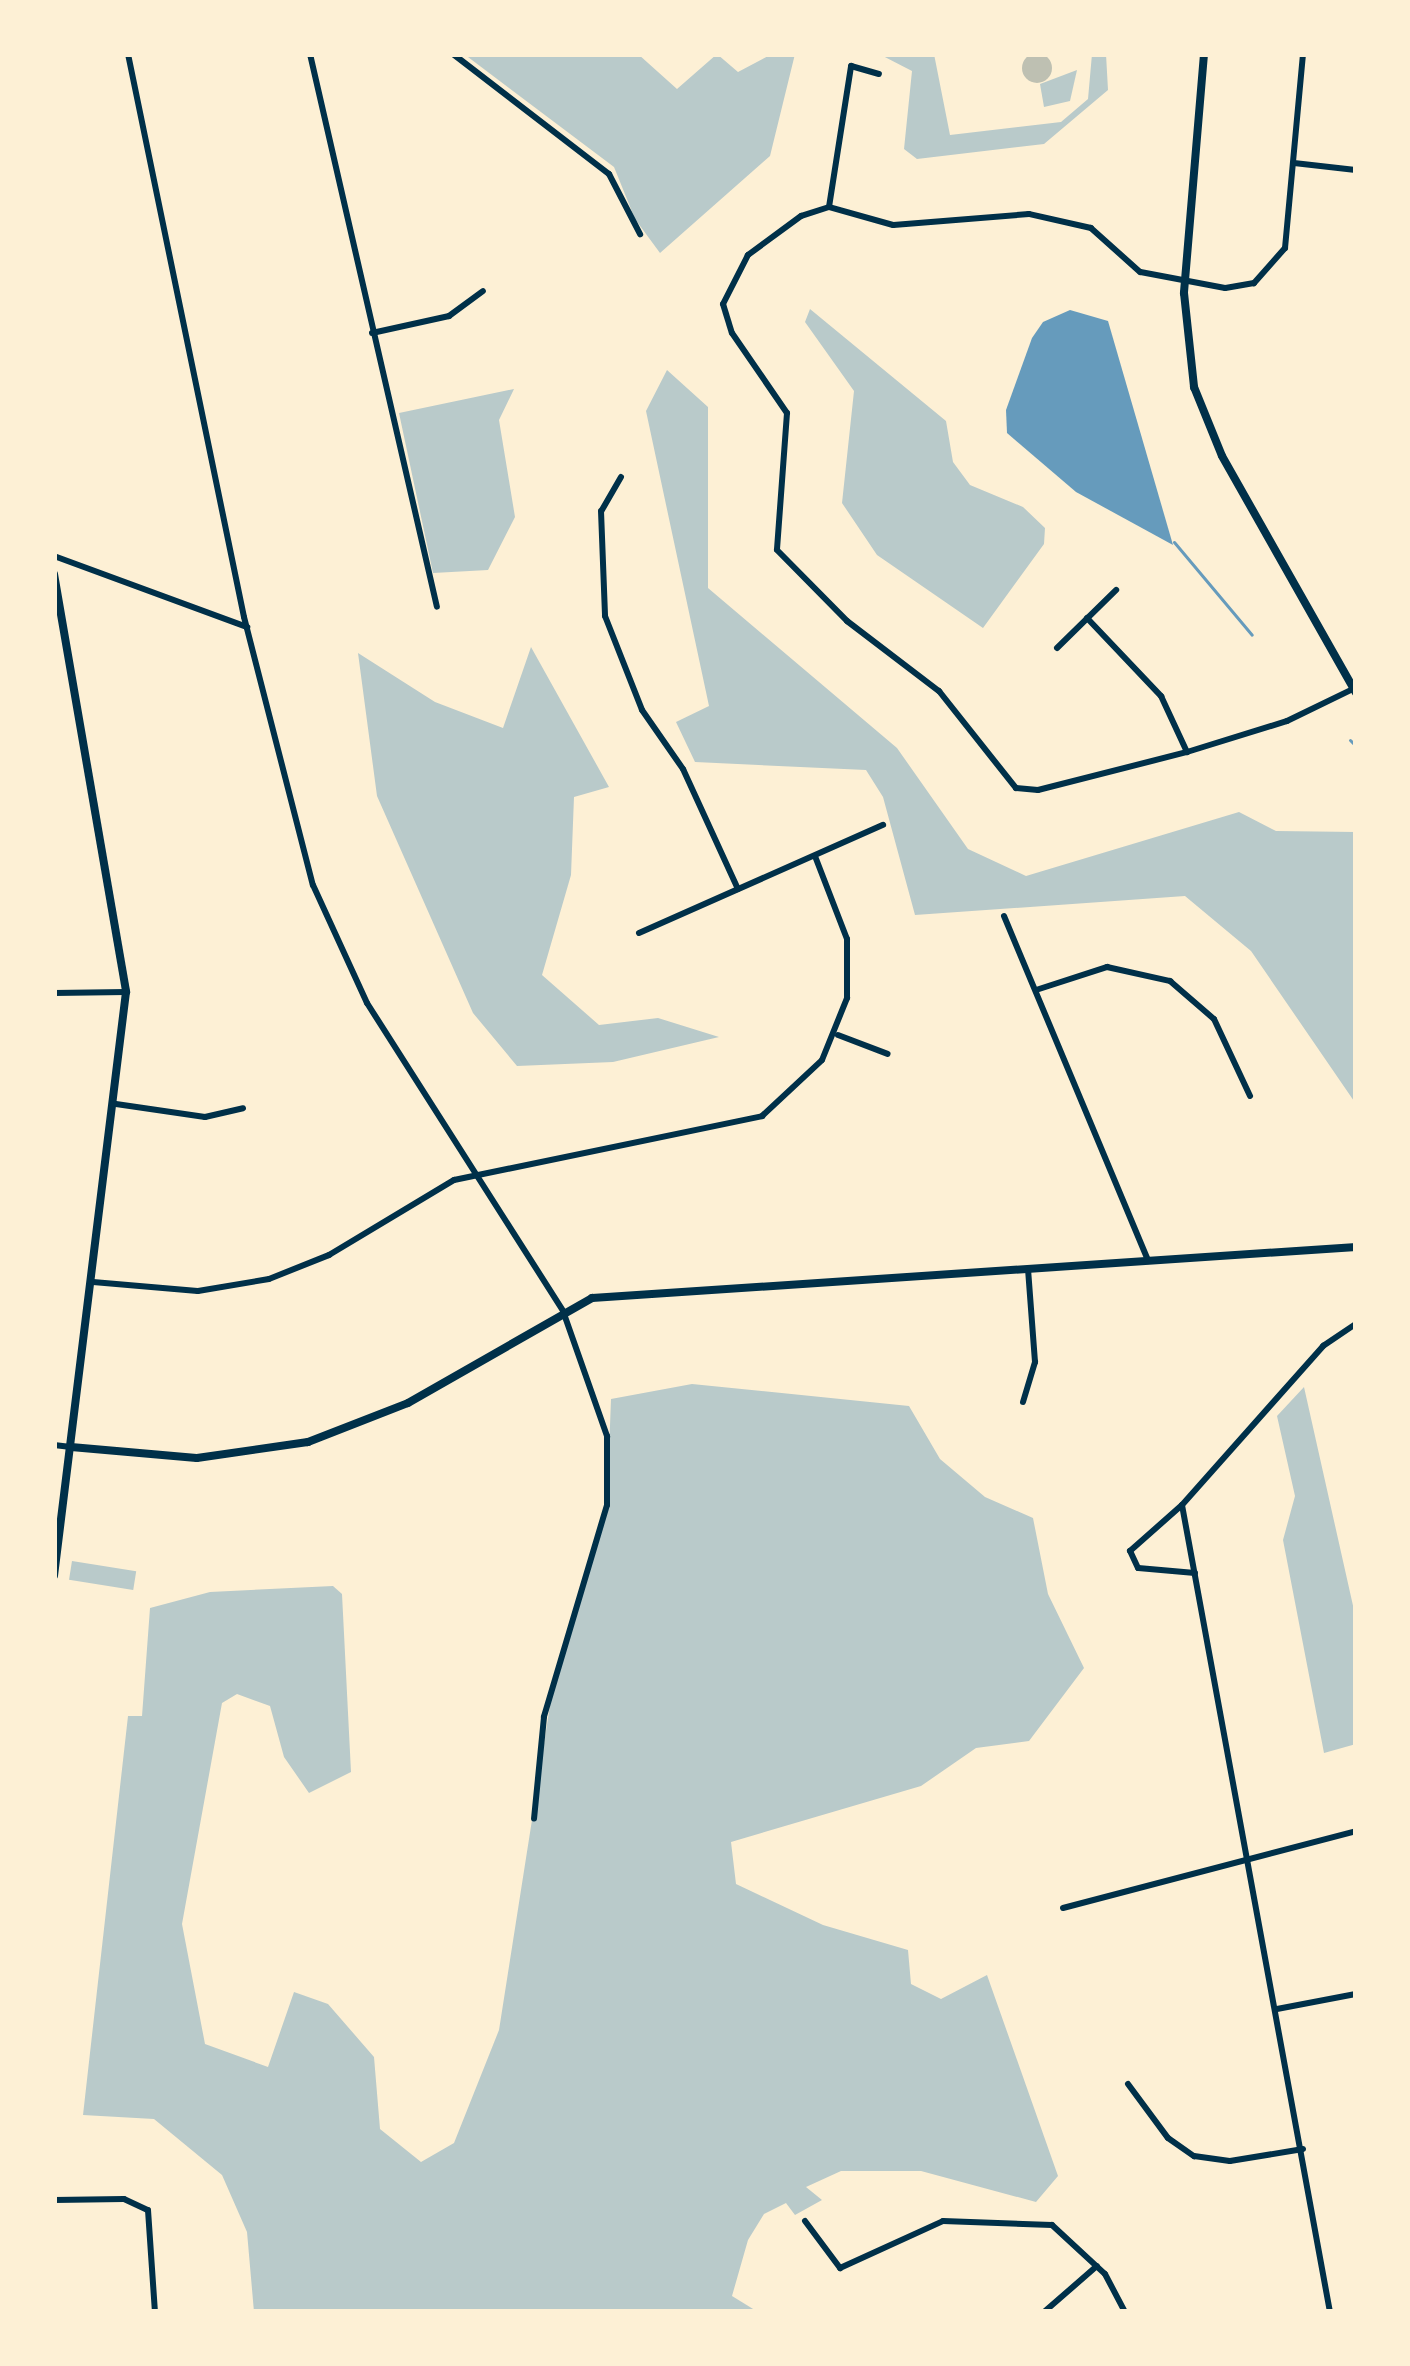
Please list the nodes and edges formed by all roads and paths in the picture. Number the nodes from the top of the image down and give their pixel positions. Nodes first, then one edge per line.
1 (128, 54) edge
2 (310, 54) edge
3 (453, 54) edge
4 (853, 54) edge
5 (1204, 54) edge
6 (1303, 54) edge
7 (851, 66) junction
8 (879, 74) dead end
9 (1294, 163) junction
10 (1356, 170) edge
11 (829, 207) junction
12 (640, 234) dead end
13 (1185, 282) junction
14 (483, 291) dead end
15 (372, 333) junction
16 (621, 477) dead end
17 (54, 556) edge
18 (54, 574) edge
19 (1116, 590) dead end
20 (437, 607) dead end
21 (1087, 618) junction
22 (247, 627) junction
23 (1058, 648) dead end
24 (1355, 691) edge
25 (1187, 752) junction
26 (883, 825) dead end
27 (814, 856) junction
28 (738, 889) junction
29 (1004, 916) dead end
30 (639, 933) dead end
31 (1036, 990) junction
32 (126, 992) junction
33 (54, 993) edge
34 (838, 1035) junction
35 (888, 1054) dead end
36 (1250, 1096) dead end
37 (116, 1104) junction
38 (243, 1108) dead end
39 (476, 1173) junction
40 (1356, 1247) edge
41 (1148, 1261) junction
42 (1028, 1269) junction
43 (93, 1282) junction
44 (563, 1311) junction
45 (1356, 1324) edge
46 (1023, 1402) dead end
47 (54, 1445) edge
48 (70, 1448) junction
49 (1183, 1505) junction
50 (1195, 1573) junction
51 (54, 1576) edge
52 (534, 1819) dead end
53 (1356, 1831) edge
54 (1249, 1861) junction
55 (1063, 1908) dead end
56 (1356, 1994) edge
57 (1277, 2009) junction
58 (1128, 2084) dead end
59 (1303, 2149) junction
60 (54, 2200) edge
61 (805, 2221) dead end
62 (1097, 2266) junction
63 (155, 2312) edge
64 (1043, 2312) edge
65 (1125, 2312) edge
66 (1330, 2312) edge

1 - 22 street
2 - 15 street
3 - 12 street
4 - 7 street
5 - 13 street
6 - 9 street
7 - 8 street
7 - 11 street
9 - 10 street
9 - 13 street
11 - 13 street
11 - 25 street
13 - 24 street
14 - 15 street
15 - 20 street
16 - 28 street
17 - 22 street
18 - 32 street
19 - 21 street
21 - 23 street
21 - 25 street
22 - 39 street
24 - 25 street
26 - 27 street
27 - 28 street
27 - 34 street
28 - 30 street
29 - 31 street
31 - 36 street
31 - 41 street
32 - 33 street
32 - 37 street
34 - 35 street
34 - 39 street
37 - 38 street
37 - 43 street
39 - 43 street
39 - 44 street
40 - 41 street
41 - 42 street
42 - 44 street
42 - 46 street
43 - 48 street
44 - 48 street
44 - 52 street
45 - 49 street
47 - 48 street
48 - 51 street
49 - 50 street
49 - 50 street
50 - 54 street
53 - 54 street
54 - 55 street
54 - 57 street
56 - 57 street
57 - 59 street
58 - 59 street
59 - 66 street
60 - 63 street
61 - 62 street
62 - 64 street
62 - 65 street

